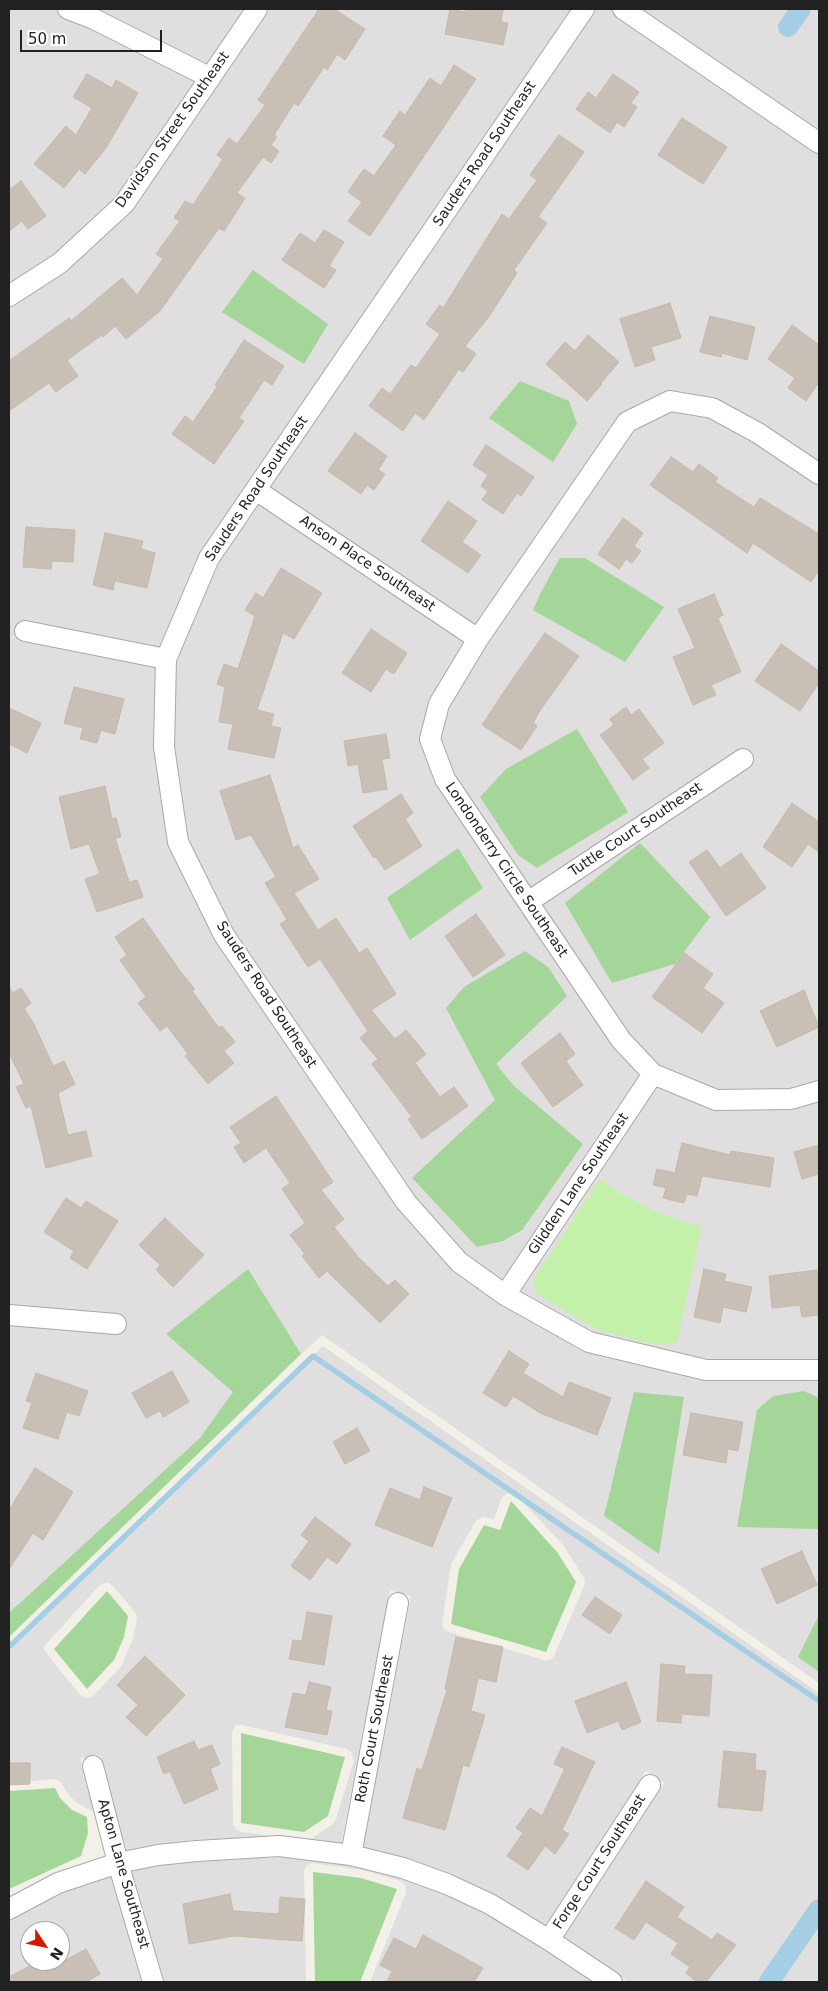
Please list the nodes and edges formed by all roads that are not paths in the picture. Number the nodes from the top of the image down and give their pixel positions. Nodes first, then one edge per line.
1 (68, 9) edge
2 (257, 9) edge
3 (584, 9) edge
4 (623, 9) edge
5 (209, 78) junction
6 (819, 143) edge
7 (9, 296) edge
8 (819, 474) edge
9 (256, 490) junction
10 (24, 631) dead end
11 (478, 639) junction
12 (166, 659) junction
13 (743, 759) dead end
14 (528, 902) junction
15 (653, 1074) junction
16 (819, 1091) edge
17 (505, 1294) junction
18 (9, 1315) edge
19 (116, 1324) dead end
20 (819, 1370) edge
21 (398, 1603) dead end
22 (93, 1766) dead end
23 (650, 1785) dead end
24 (351, 1855) junction
25 (118, 1863) junction
26 (9, 1909) edge
27 (549, 1940) junction
28 (153, 1982) edge
29 (612, 1982) edge

1 - 5 street
2 - 5 street, Davidson Street Southeast
3 - 9 street, Sauders Road Southeast
4 - 6 street
5 - 7 street, Davidson Street Southeast
8 - 11 street, Londonderry Circle Southeast
9 - 11 street, Anson Place Southeast
9 - 12 street, Sauders Road Southeast
10 - 12 street
11 - 14 street, Londonderry Circle Southeast
12 - 17 street, Sauders Road Southeast
13 - 14 street, Tuttle Court Southeast
14 - 15 street, Londonderry Circle Southeast
15 - 16 street, Londonderry Circle Southeast
15 - 17 street, Glidden Lane Southeast
17 - 20 street, Sauders Road Southeast
18 - 19 street
21 - 24 street, Roth Court Southeast
22 - 25 street, Apton Lane Southeast
23 - 27 street, Forge Court Southeast
24 - 25 street
24 - 27 street
25 - 26 street
25 - 28 street, Apton Lane Southeast
27 - 29 street

